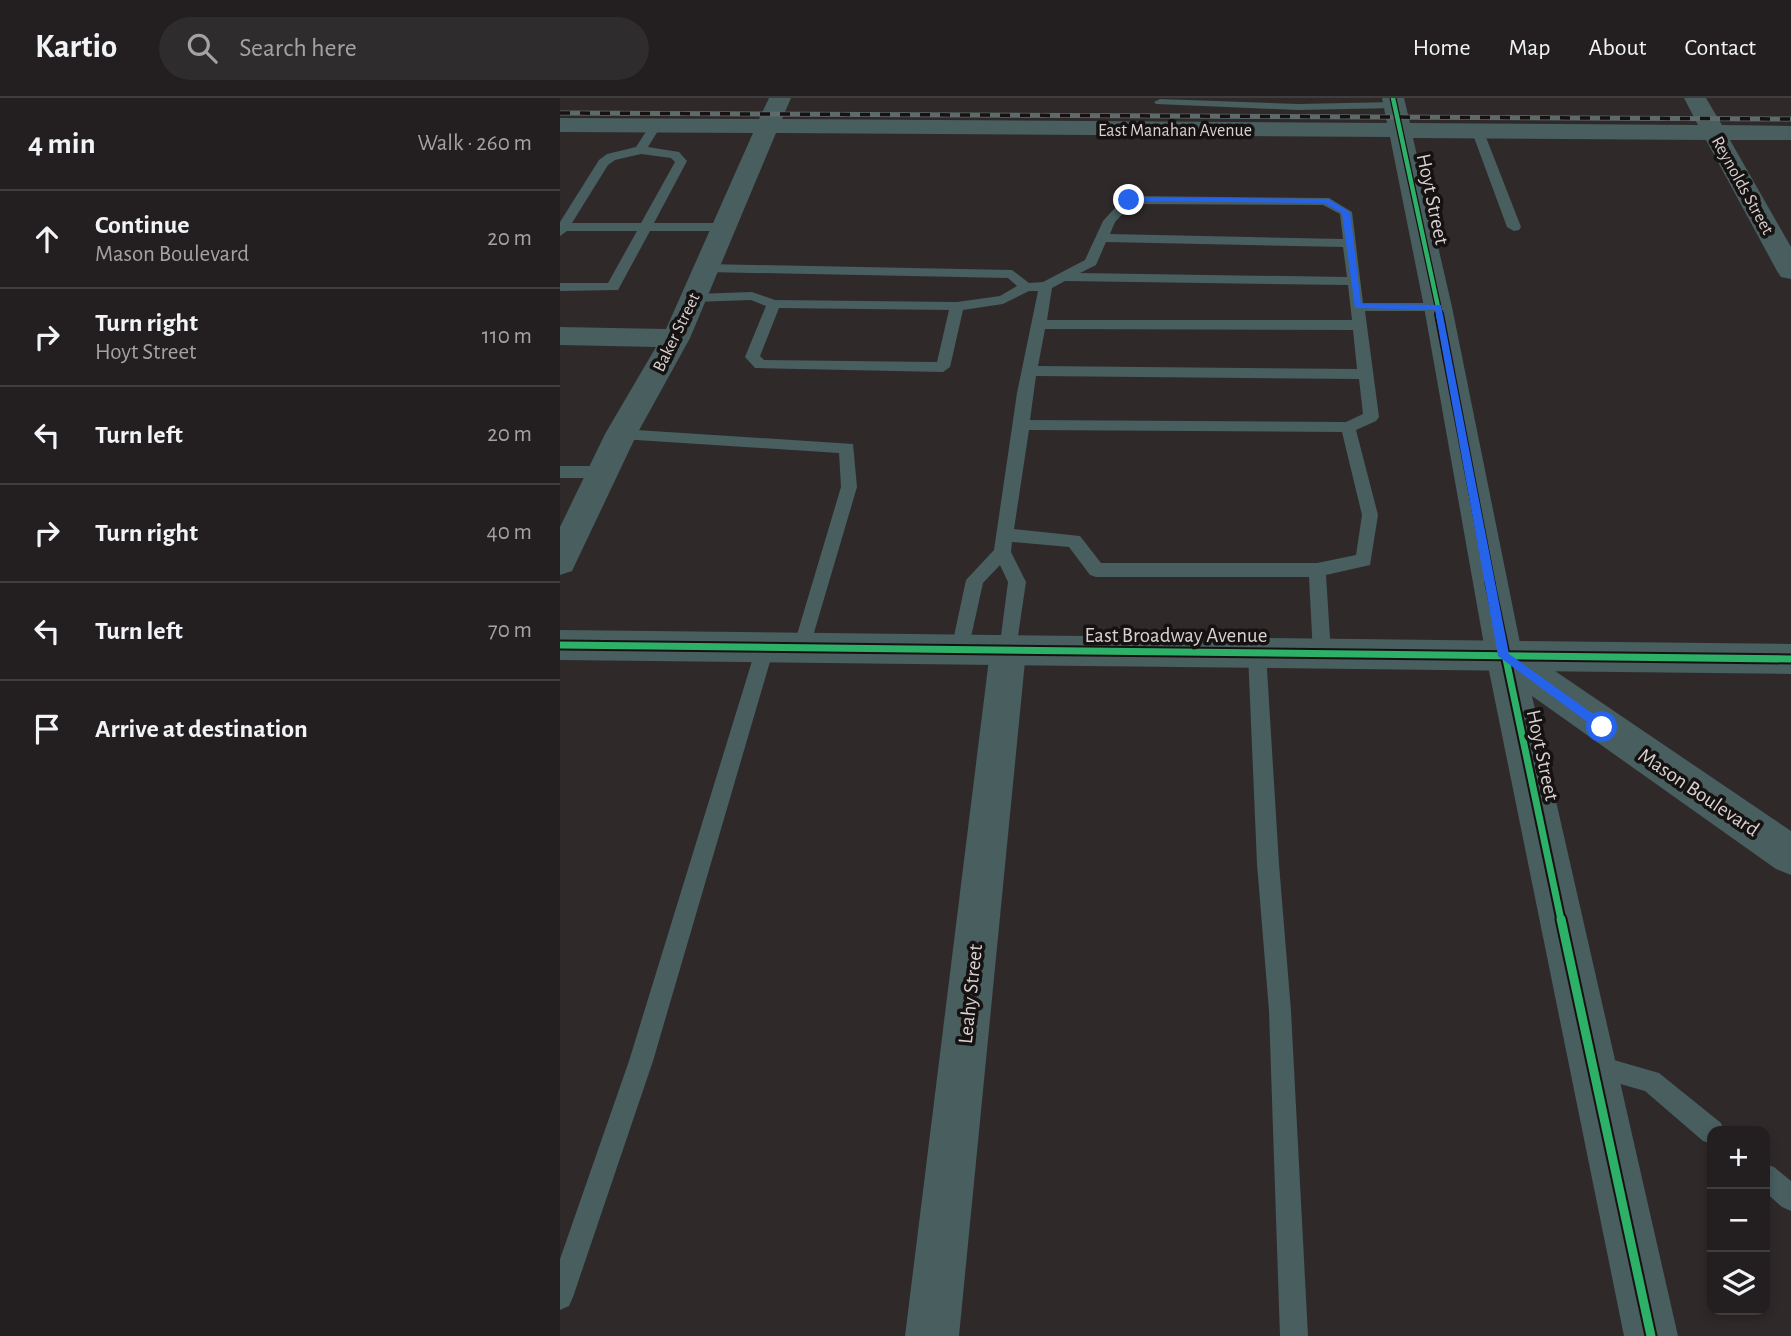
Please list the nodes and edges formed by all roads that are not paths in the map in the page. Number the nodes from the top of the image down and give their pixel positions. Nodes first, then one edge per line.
1 (780, 98) edge
2 (1695, 98) edge
3 (1160, 102) dead end
4 (1396, 112) edge
5 (560, 125) edge
6 (655, 126) junction
7 (769, 127) junction
8 (1478, 132) junction
9 (1714, 132) junction
10 (1791, 133) edge
11 (641, 150) junction
12 (646, 227) junction
13 (724, 227) junction
14 (1514, 227) dead end
15 (561, 229) edge
16 (1102, 238) junction
17 (1350, 243) junction
18 (706, 268) junction
19 (1791, 271) edge
20 (1063, 277) junction
21 (1354, 281) junction
22 (1045, 286) junction
23 (560, 287) edge
24 (1026, 287) junction
25 (694, 298) junction
26 (774, 304) junction
27 (957, 306) junction
28 (1357, 306) junction
29 (1438, 307) junction
30 (1038, 324) junction
31 (1360, 325) junction
32 (560, 336) edge
33 (676, 338) junction
34 (1029, 371) junction
35 (1366, 374) junction
36 (1022, 425) junction
37 (1348, 426) junction
38 (621, 434) junction
39 (560, 472) edge
40 (603, 472) junction
41 (1003, 543) junction
42 (560, 562) edge
43 (1317, 570) junction
44 (560, 645) edge
45 (765, 648) junction
46 (802, 648) junction
47 (960, 650) junction
48 (1008, 652) junction
49 (1257, 653) junction
50 (1322, 654) junction
51 (1504, 656) junction
52 (1791, 659) edge
53 (1791, 855) edge
54 (1592, 1066) junction
55 (1707, 1128) edge
56 (1770, 1180) edge
57 (1791, 1198) edge
58 (560, 1297) edge
59 (932, 1336) edge
60 (1294, 1336) edge
61 (1651, 1336) edge

1 - 7 street, Baker Street
2 - 9 street, Reynolds Street
3 - 4 lane
4 - 7 street, East Manahan Avenue
4 - 8 street, East Manahan Avenue
4 - 29 street, Hoyt Street
5 - 6 street, East Manahan Avenue
6 - 7 street, East Manahan Avenue
6 - 11 lane
7 - 13 street, Baker Street
8 - 9 street, East Manahan Avenue
8 - 14 lane
9 - 10 street, East Manahan Avenue
9 - 19 street, Reynolds Street
11 - 12 lane
11 - 15 lane
12 - 13 lane
12 - 15 lane
12 - 23 lane
13 - 18 street, Baker Street
16 - 17 lane
16 - 17 lane
16 - 20 lane
17 - 21 lane
18 - 24 lane
18 - 25 street, Baker Street
20 - 21 lane
20 - 22 lane
21 - 28 lane
22 - 24 lane
22 - 30 lane
24 - 27 lane
25 - 26 lane
25 - 33 street, Baker Street
26 - 27 lane
26 - 27 lane
28 - 29 lane
28 - 31 lane
29 - 51 street, Hoyt Street
30 - 31 lane
30 - 34 lane
31 - 35 lane
32 - 33 street
33 - 38 street, Baker Street
34 - 35 lane
34 - 36 lane
35 - 37 lane
36 - 37 lane
36 - 41 lane
37 - 43 lane
38 - 40 street, Baker Street
38 - 46 lane
39 - 40 lane
40 - 42 street, Baker Street
41 - 43 lane
41 - 47 lane
41 - 48 lane
43 - 50 lane
44 - 45 street, East Broadway Avenue
45 - 46 street, East Broadway Avenue
45 - 58 lane
46 - 47 street, East Broadway Avenue
47 - 48 street, East Broadway Avenue
48 - 49 street, East Broadway Avenue
48 - 59 street, Leahy Street
49 - 50 street, East Broadway Avenue
49 - 60 lane
50 - 51 street, East Broadway Avenue
51 - 52 street, East Broadway Avenue
51 - 53 street, Mason Boulevard
51 - 54 street, Hoyt Street
54 - 55 lane
54 - 61 street, Hoyt Street
56 - 57 lane

